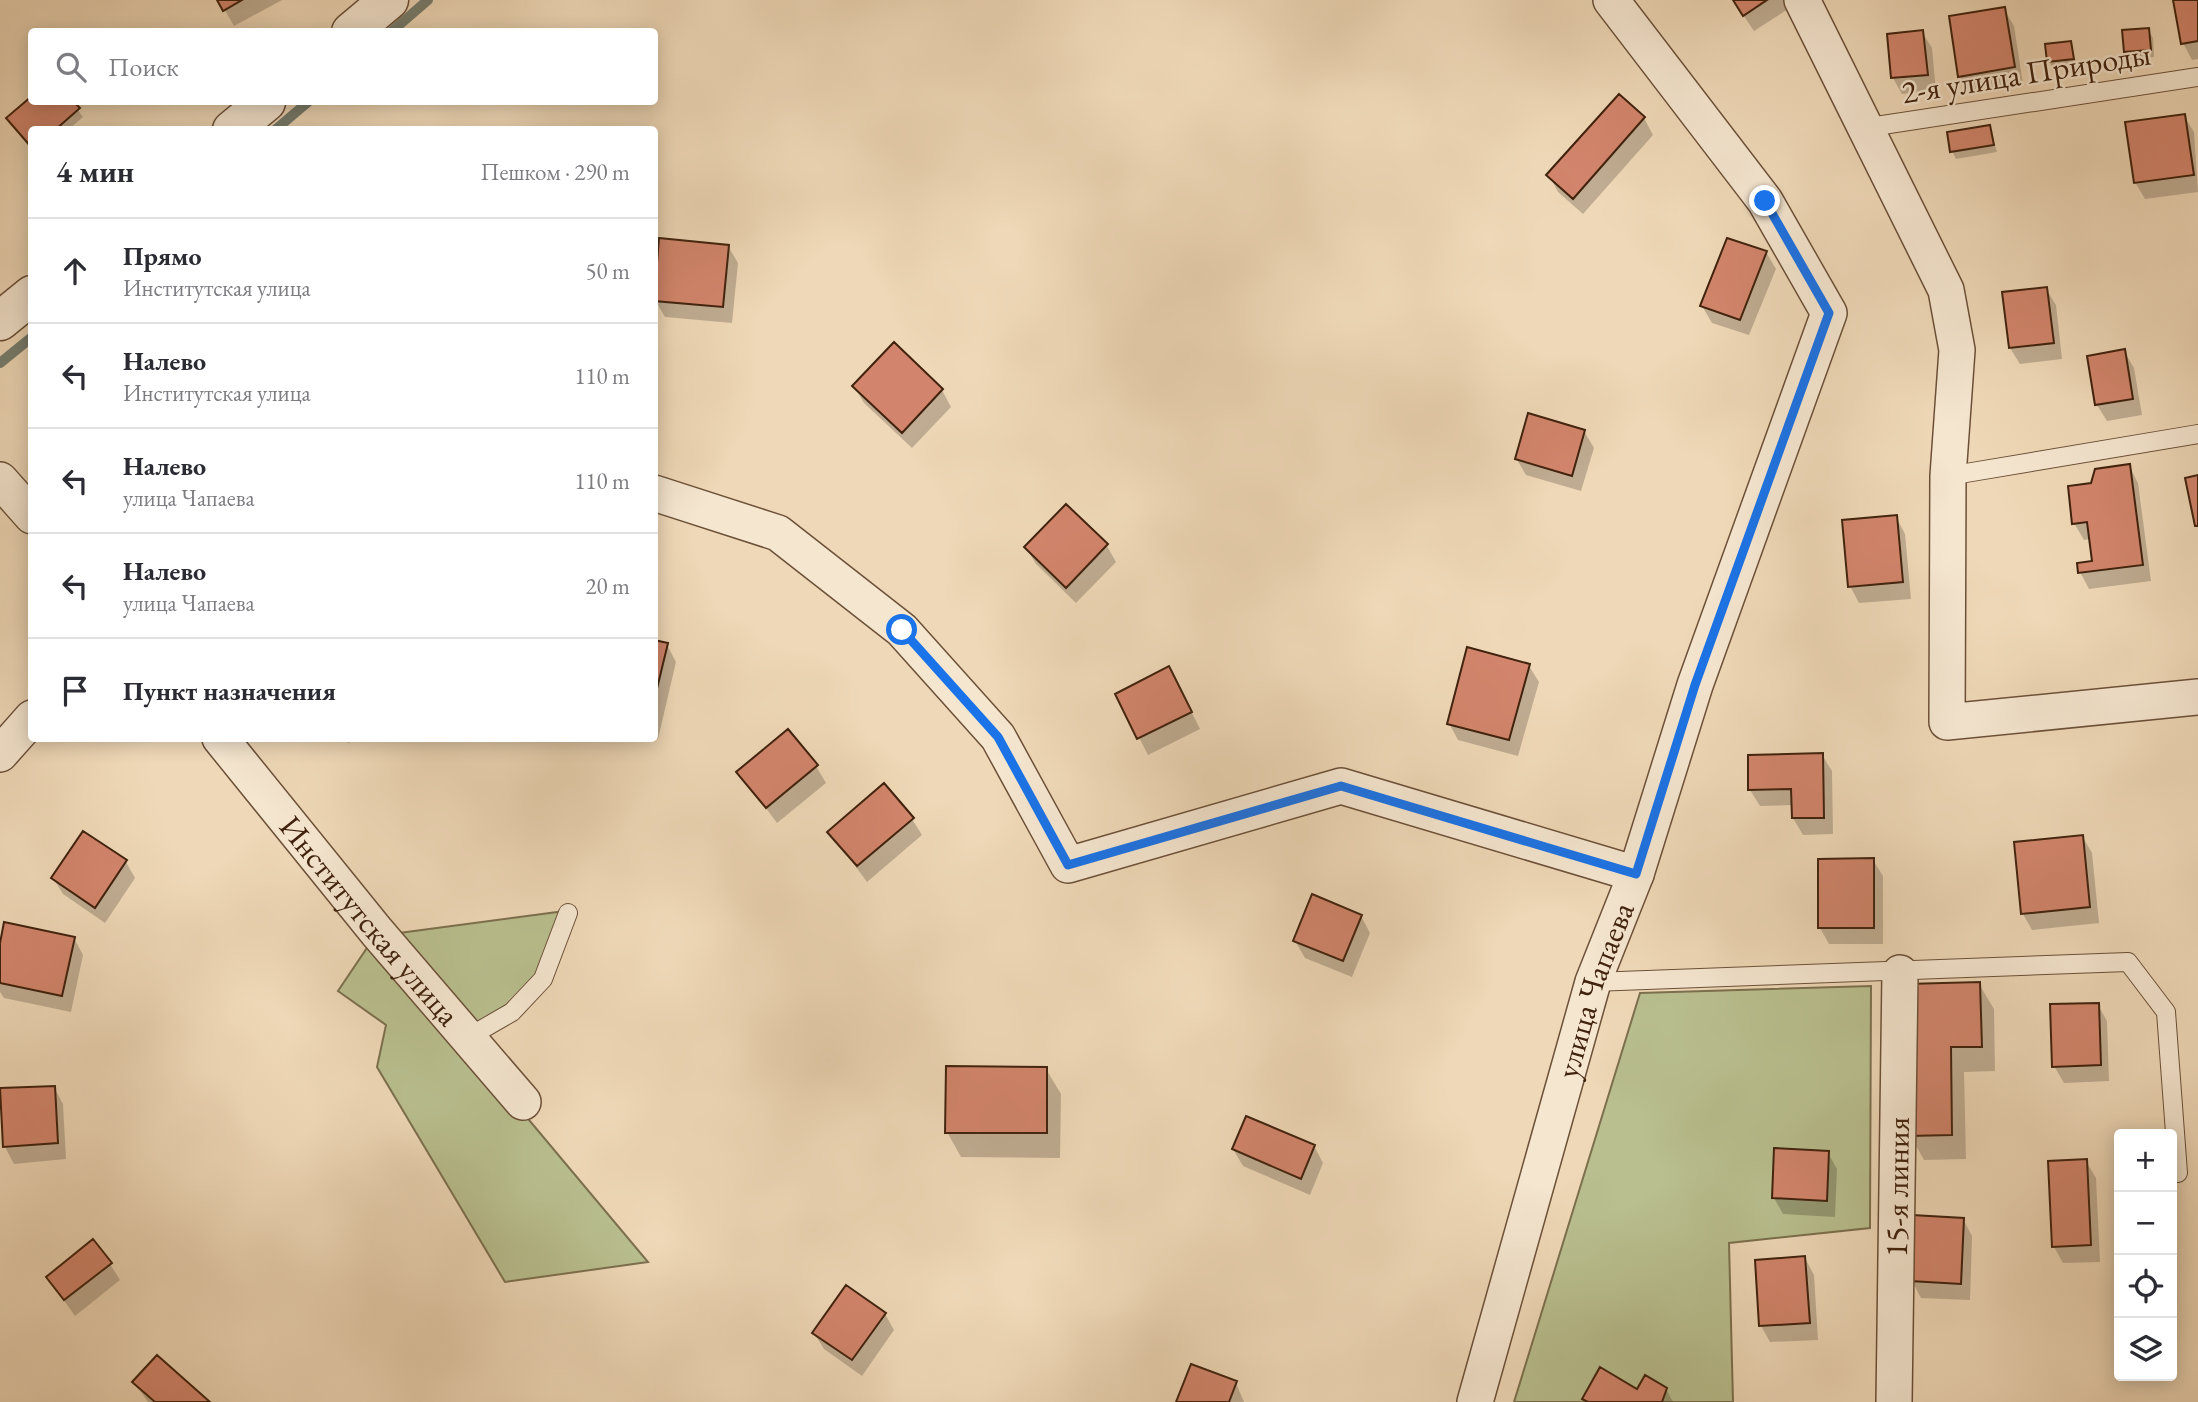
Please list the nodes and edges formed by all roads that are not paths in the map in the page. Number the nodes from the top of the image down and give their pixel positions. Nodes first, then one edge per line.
1 (389, 0) edge
2 (1611, 0) edge
3 (1802, 0) edge
4 (356, 28) edge
5 (2198, 77) edge
6 (262, 105) edge
7 (237, 126) edge
8 (1863, 128) junction
9 (28, 298) edge
10 (0, 321) edge
11 (2198, 434) edge
12 (1948, 476) junction
13 (0, 480) edge
14 (658, 494) edge
15 (28, 512) edge
16 (2198, 697) edge
17 (28, 722) edge
18 (223, 742) edge
19 (0, 754) edge
20 (1636, 874) junction
21 (568, 913) dead end
22 (1900, 972) junction
23 (1593, 982) junction
24 (467, 1038) junction
25 (523, 1102) dead end
26 (2178, 1173) dead end
27 (1475, 1402) edge
28 (1894, 1402) edge

1 - 4 street
2 - 20 street, улица Чапаева
3 - 8 street
5 - 8 lane, 2-я улица Природы
6 - 7 street
8 - 12 street
9 - 10 street
11 - 12 lane
12 - 16 street
13 - 15 street
14 - 20 street
17 - 19 street
18 - 24 street, Институтская улица
20 - 23 street, улица Чапаева
21 - 24 lane
22 - 23 lane
22 - 26 lane
22 - 28 street, 15-я линия
23 - 27 street, улица Чапаева
24 - 25 street, Институтская улица

